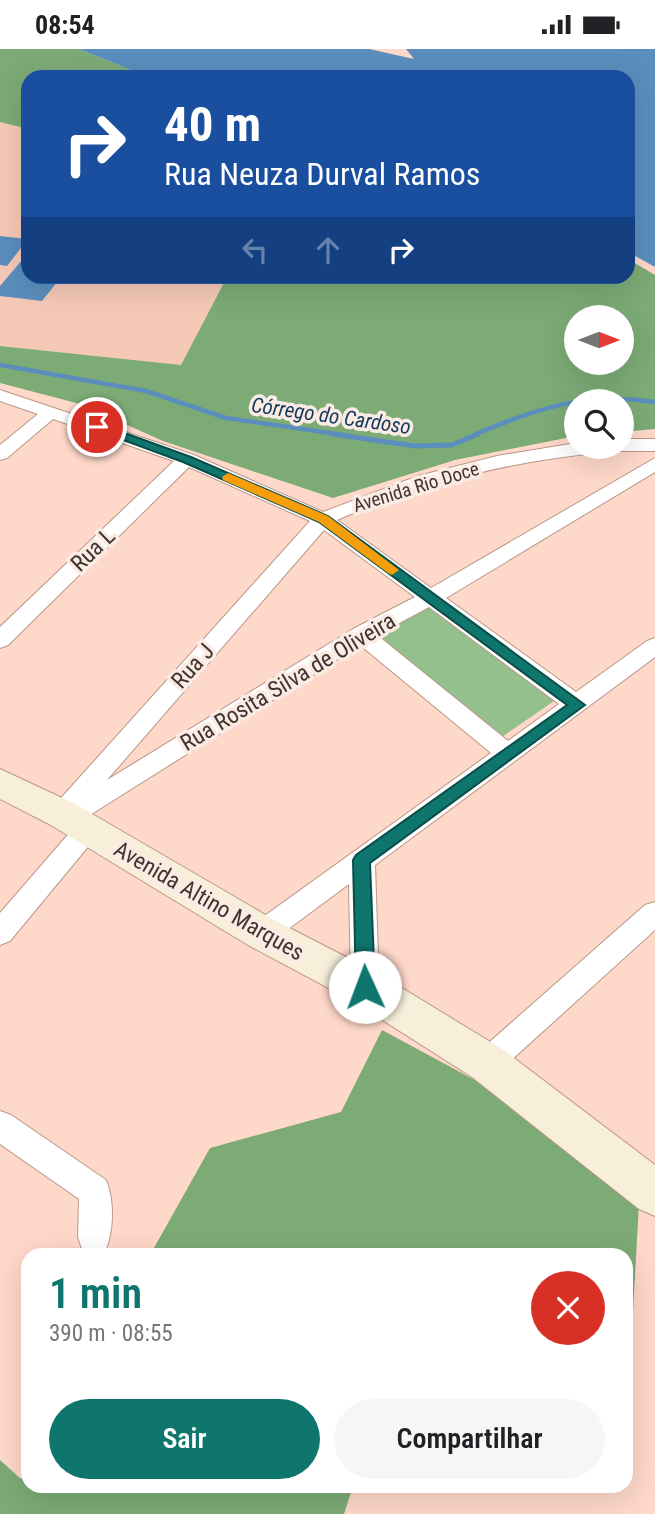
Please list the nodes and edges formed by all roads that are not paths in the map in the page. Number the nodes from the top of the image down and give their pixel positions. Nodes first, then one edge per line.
1 (0, 395) edge
2 (52, 411) junction
3 (634, 445) edge
4 (655, 446) edge
5 (564, 450) edge
6 (0, 454) edge
7 (187, 459) junction
8 (655, 464) edge
9 (323, 519) junction
10 (430, 598) junction
11 (361, 634) junction
12 (0, 641) edge
13 (655, 646) edge
14 (577, 705) junction
15 (508, 754) junction
16 (0, 783) edge
17 (72, 820) junction
18 (362, 860) junction
19 (655, 913) edge
20 (0, 933) edge
21 (262, 933) junction
22 (365, 987) junction
23 (487, 1063) junction
24 (0, 1126) edge
25 (655, 1193) edge
26 (94, 1237) dead end

1 - 2 street, Avenida Rio Doce
2 - 6 street
2 - 7 street, Avenida Rio Doce
3 - 4 street
5 - 9 street, Avenida Rio Doce
7 - 9 street, Avenida Rio Doce
7 - 12 street, Rua L
8 - 10 street, Rua Rosita Silva de Oliveira
9 - 10 street
9 - 17 street, Rua J
10 - 11 street, Rua Rosita Silva de Oliveira
10 - 14 street
11 - 15 street
11 - 17 street, Rua Rosita Silva de Oliveira
13 - 14 street
14 - 15 street
15 - 18 street
16 - 17 main road, Avenida Altino Marques
17 - 20 street, Rua J
17 - 21 main road, Avenida Altino Marques
18 - 21 street
18 - 22 street
19 - 23 street
21 - 22 main road, Avenida Altino Marques
22 - 23 main road, Avenida Altino Marques
23 - 25 main road, Avenida Altino Marques
24 - 26 street

